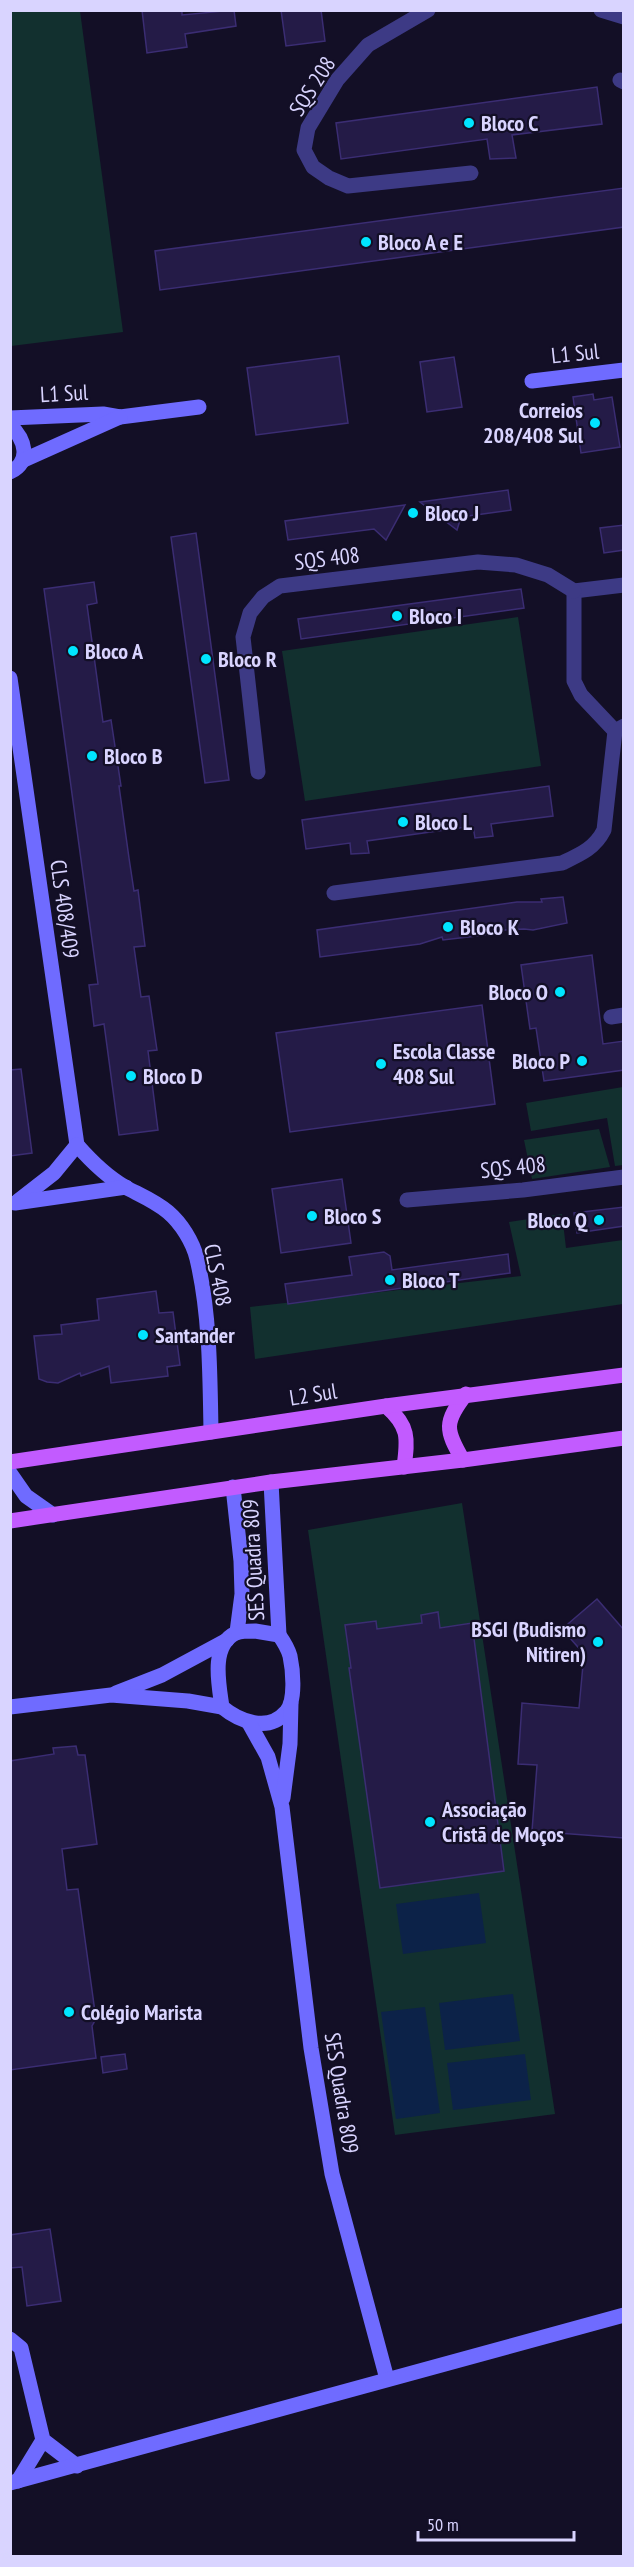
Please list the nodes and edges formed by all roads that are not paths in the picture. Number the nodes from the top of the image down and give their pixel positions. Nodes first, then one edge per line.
1 (428, 10) edge
2 (601, 10) edge
3 (624, 17) edge
4 (471, 173) dead end
5 (624, 370) edge
6 (532, 381) dead end
7 (200, 407) dead end
8 (120, 417) junction
9 (10, 418) edge
10 (10, 425) edge
11 (24, 460) junction
12 (10, 472) edge
13 (624, 585) edge
14 (574, 591) junction
15 (10, 678) edge
16 (619, 728) edge
17 (258, 772) dead end
18 (334, 893) dead end
19 (76, 1145) junction
20 (624, 1177) edge
21 (126, 1187) junction
22 (408, 1200) dead end
23 (13, 1204) edge
24 (624, 1375) edge
25 (466, 1394) junction
26 (386, 1406) junction
27 (211, 1432) junction
28 (624, 1438) edge
29 (463, 1460) junction
30 (10, 1462) edge
31 (404, 1467) junction
32 (10, 1473) edge
33 (271, 1482) junction
34 (233, 1487) junction
35 (53, 1515) junction
36 (10, 1521) edge
37 (279, 1635) junction
38 (232, 1636) junction
39 (111, 1695) junction
40 (291, 1702) junction
41 (10, 1707) edge
42 (222, 1707) junction
43 (249, 1723) junction
44 (282, 1807) junction
45 (624, 2315) edge
46 (10, 2339) edge
47 (387, 2379) junction
48 (44, 2440) junction
49 (77, 2466) junction
50 (14, 2482) edge

1 - 4 street, SQS 208
2 - 3 street
5 - 6 street, L1 Sul
7 - 8 street, L1 Sul
8 - 9 street, L1 Sul
8 - 11 street, L1 Sul
10 - 11 street
11 - 12 street, L1 Sul
13 - 14 street
14 - 16 street
14 - 17 street, SQS 408
15 - 19 street, CLS 408/409
16 - 18 street
19 - 21 street, CLS 408
19 - 23 street
20 - 22 street, SQS 408
21 - 23 street
21 - 27 street, CLS 408
24 - 25 main road, L2 Sul
25 - 26 main road, L2 Sul
25 - 29 main road
26 - 27 main road, L2 Sul
26 - 31 main road
27 - 30 main road, L2 Sul
28 - 29 main road
29 - 31 main road
31 - 33 main road
32 - 35 street
33 - 34 main road
33 - 37 street, SES Quadra 809
34 - 35 main road
34 - 38 street, SES Quadra 809
35 - 36 main road
37 - 38 street
37 - 40 street
38 - 39 street
38 - 42 street
39 - 41 street
39 - 42 street
40 - 43 street
40 - 44 street, SES Quadra 809
42 - 43 street
43 - 44 street, SES Quadra 809
44 - 47 street, SES Quadra 809
45 - 47 street
46 - 48 street
47 - 49 street
48 - 49 street
48 - 50 street
49 - 50 street

